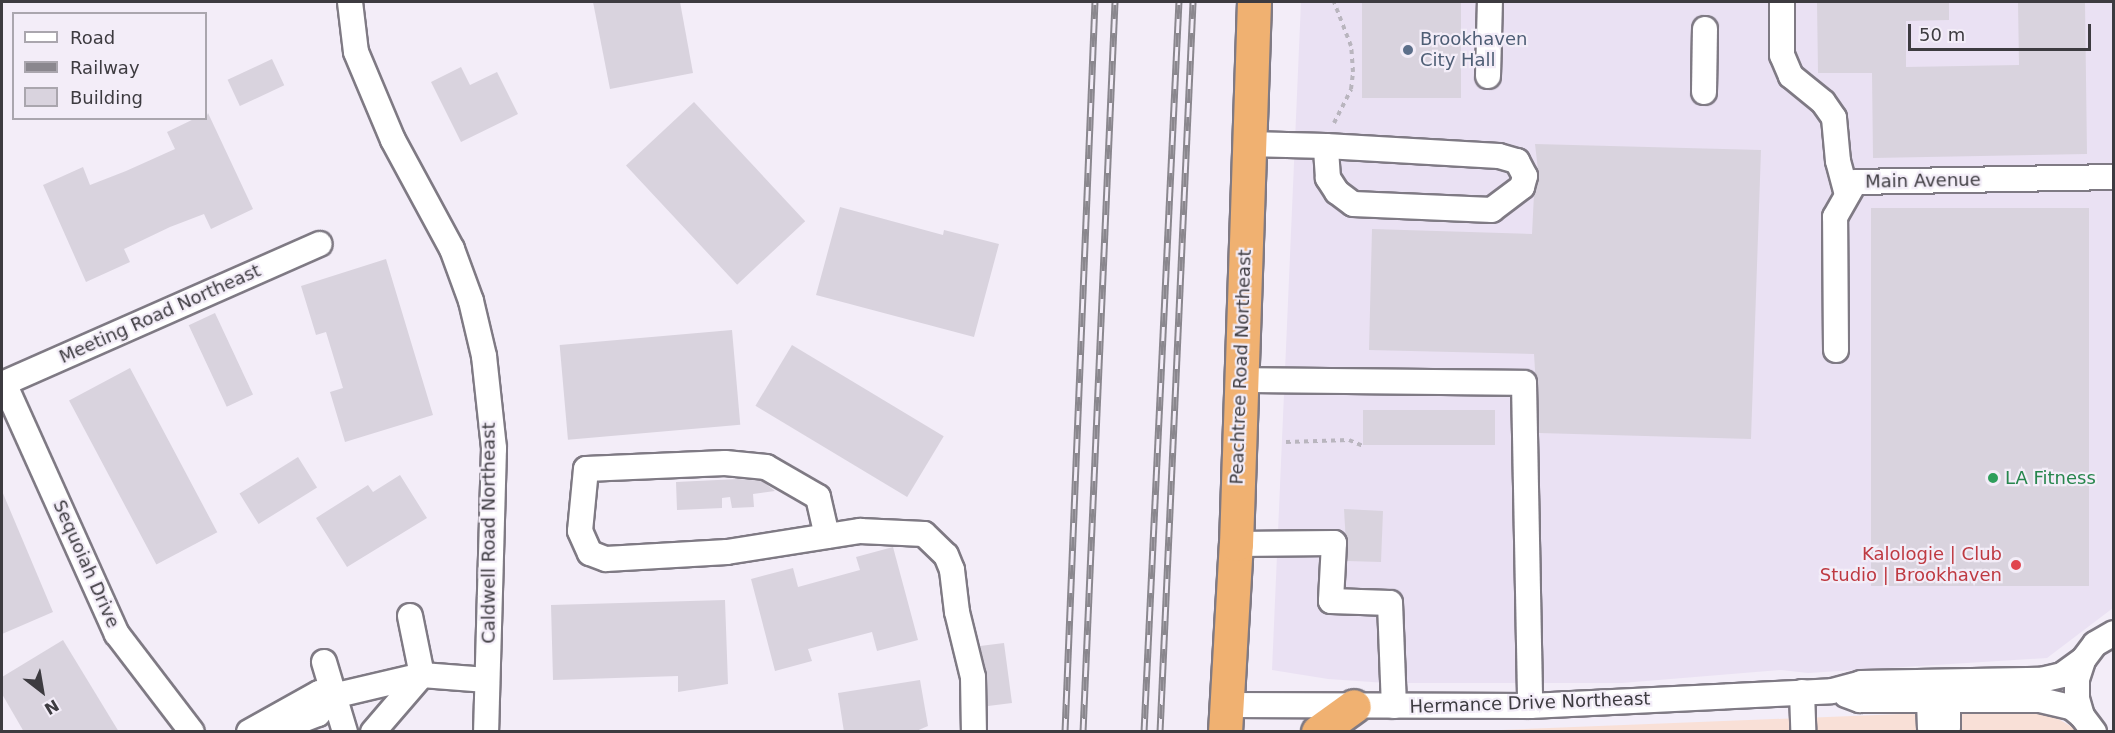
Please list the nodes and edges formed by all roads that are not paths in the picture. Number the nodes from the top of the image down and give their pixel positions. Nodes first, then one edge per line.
1 (350, 2) edge
2 (1254, 2) edge
3 (1782, 2) edge
4 (1491, 3) edge
5 (1706, 28) dead end
6 (1488, 76) dead end
7 (1704, 92) dead end
8 (1326, 140) junction
9 (1248, 144) junction
10 (2114, 177) edge
11 (1847, 195) junction
12 (319, 244) dead end
13 (1836, 350) dead end
14 (1239, 380) junction
15 (3, 384) edge
16 (827, 536) junction
17 (1236, 544) junction
18 (410, 616) dead end
19 (2113, 633) edge
20 (2083, 660) junction
21 (324, 662) dead end
22 (422, 675) junction
23 (487, 680) junction
24 (1832, 691) junction
25 (1802, 692) junction
26 (333, 696) junction
27 (1938, 700) junction
28 (1354, 706) junction
29 (1394, 706) junction
30 (1530, 706) junction
31 (1226, 718) edge
32 (2088, 724) edge
33 (1939, 728) dead end
34 (1803, 730) edge
35 (192, 732) edge
36 (249, 732) edge
37 (271, 732) edge
38 (345, 732) edge
39 (373, 732) edge
40 (486, 732) edge
41 (974, 732) edge
42 (1318, 732) edge

1 - 23 street, Caldwell Road Northeast
2 - 9 highway, Peachtree Road Northeast
3 - 11 street, Main Avenue
4 - 6 street
5 - 7 street
8 - 8 street
8 - 9 street
9 - 14 highway, Peachtree Road Northeast
10 - 11 street, Main Avenue
11 - 13 street
12 - 15 street, Meeting Road Northeast
14 - 17 highway, Peachtree Road Northeast
14 - 30 street
15 - 35 street, Sequoiah Drive
16 - 16 street
16 - 41 street
17 - 29 street
17 - 31 highway, Peachtree Road Northeast
18 - 22 street
19 - 20 street, Hermance Drive Northeast
20 - 24 street, Hermance Drive Northeast
20 - 32 street, Hermance Drive Northeast
21 - 26 street
22 - 23 street
22 - 26 street
22 - 39 street
23 - 40 street, Caldwell Road Northeast
24 - 25 street, Hermance Drive Northeast
24 - 27 street, Hermance Drive Northeast
25 - 30 street, Hermance Drive Northeast
25 - 34 street
26 - 36 street
26 - 37 street
26 - 38 street
27 - 32 street, Hermance Drive Northeast
27 - 33 street
28 - 29 street, Hermance Drive Northeast
28 - 31 street, Hermance Drive Northeast
28 - 42 highway
29 - 30 street, Hermance Drive Northeast

